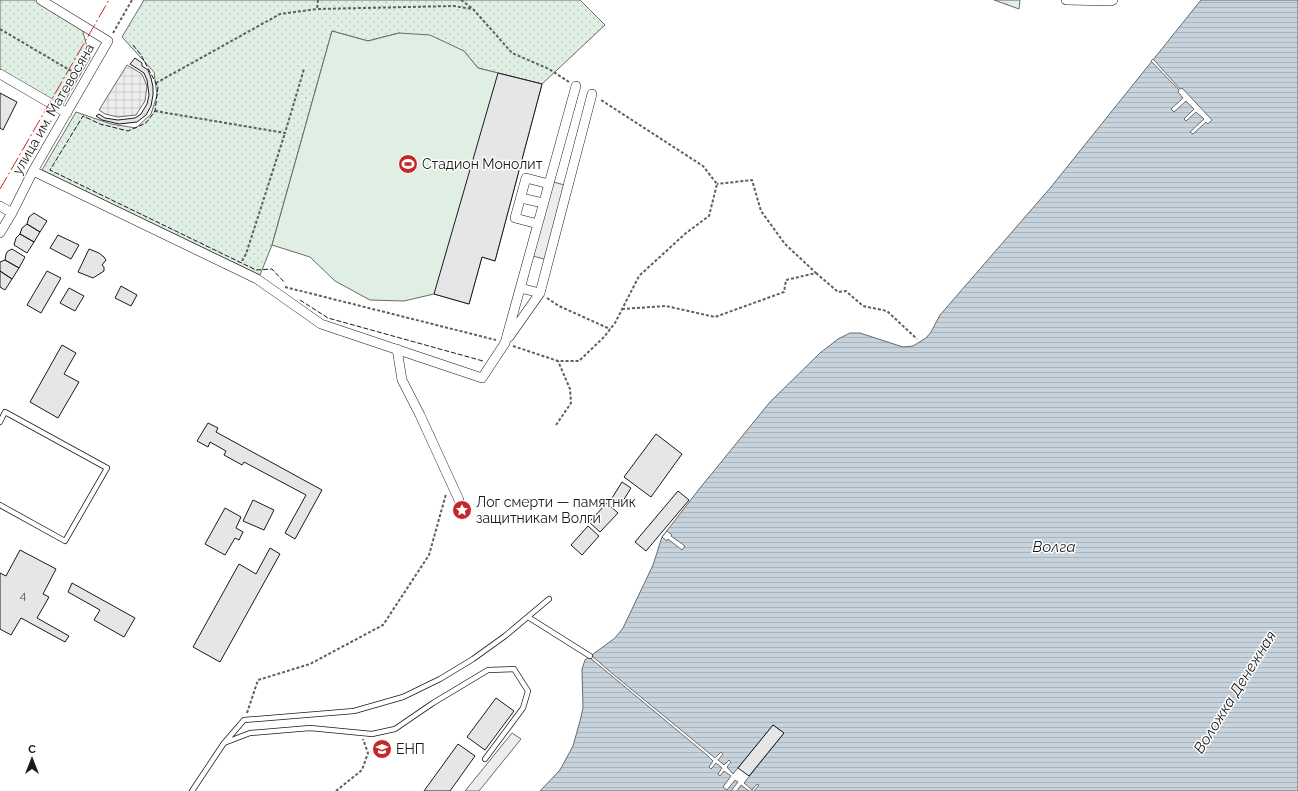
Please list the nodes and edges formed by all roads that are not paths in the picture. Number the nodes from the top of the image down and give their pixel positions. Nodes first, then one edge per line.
1 (41, 0) edge
2 (1066, 0) edge
3 (1113, 0) edge
4 (0, 74) edge
5 (576, 86) road end
6 (592, 94) road end
7 (66, 113) junction
8 (33, 171) junction
9 (549, 184) junction
10 (521, 198) junction
11 (543, 204) junction
12 (0, 206) edge
13 (12, 213) junction
14 (538, 224) junction
15 (0, 233) edge
16 (520, 288) junction
17 (540, 292) junction
18 (505, 343) junction
19 (396, 349) junction
20 (0, 422) edge
21 (458, 500) dead end
22 (0, 505) edge
23 (549, 599) dead end
24 (528, 617) junction
25 (590, 656) dead end
26 (224, 743) junction
27 (485, 759) dead end
28 (192, 791) edge

1 - 7 street, улица им. Матевосяна
2 - 3 street
4 - 7 street
5 - 9 street
6 - 17 street
7 - 8 street, улица им. Матевосяна
8 - 13 street, улица им. Матевосяна
8 - 19 street
9 - 10 street
9 - 11 street
10 - 11 street
10 - 14 street
11 - 14 street
12 - 13 street
13 - 15 street, улица им. Матевосяна
14 - 16 street
16 - 17 street
16 - 18 street
17 - 18 street
18 - 19 street
19 - 21 street
20 - 22 lane
23 - 24 lane
24 - 25 lane
24 - 26 lane
26 - 27 lane
26 - 28 lane

